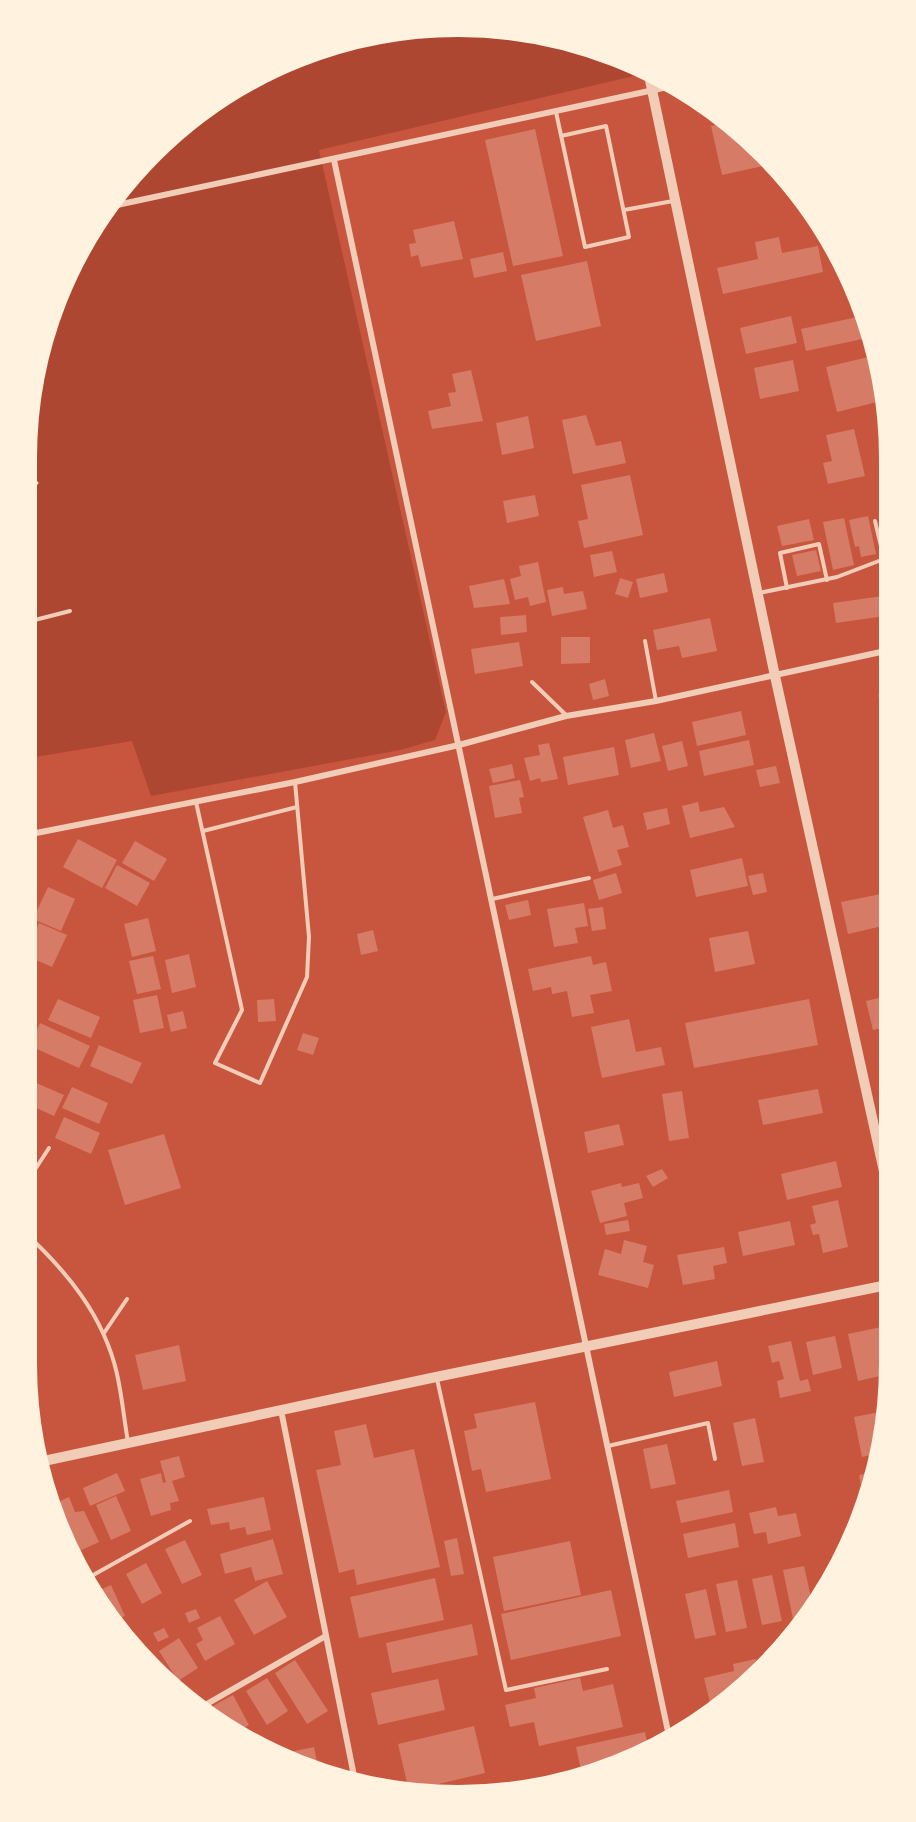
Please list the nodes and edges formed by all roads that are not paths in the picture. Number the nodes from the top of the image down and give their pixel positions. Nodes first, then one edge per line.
1 (650, 79) edge
2 (666, 88) edge
3 (652, 91) junction
4 (556, 112) junction
5 (561, 136) junction
6 (334, 160) junction
7 (675, 200) junction
8 (117, 205) edge
9 (624, 210) junction
10 (875, 521) dead end
11 (883, 555) edge
12 (883, 559) edge
13 (827, 580) junction
14 (787, 588) junction
15 (758, 594) junction
16 (70, 611) dead end
17 (33, 620) edge
18 (645, 641) dead end
19 (883, 652) edge
20 (775, 676) junction
21 (532, 682) dead end
22 (656, 701) junction
23 (566, 716) junction
24 (459, 745) junction
25 (295, 782) junction
26 (196, 802) junction
27 (297, 807) junction
28 (203, 831) junction
29 (33, 833) edge
30 (589, 879) dead end
31 (492, 899) junction
32 (49, 1148) dead end
33 (883, 1167) edge
34 (33, 1173) edge
35 (33, 1241) edge
36 (883, 1286) edge
37 (127, 1299) dead end
38 (104, 1333) junction
39 (586, 1346) junction
40 (436, 1377) junction
41 (280, 1410) junction
42 (128, 1443) junction
43 (607, 1446) junction
44 (715, 1459) dead end
45 (44, 1461) edge
46 (190, 1521) dead end
47 (90, 1577) edge
48 (324, 1636) junction
49 (607, 1669) dead end
50 (205, 1705) edge
51 (668, 1733) edge
52 (355, 1777) edge

1 - 3 street
2 - 3 street
3 - 4 street
3 - 7 street
4 - 5 lane
4 - 6 street
5 - 9 lane
5 - 9 lane
6 - 8 street
6 - 24 street
7 - 9 lane
7 - 15 street
10 - 11 lane
12 - 13 lane
13 - 14 lane
13 - 14 lane
14 - 15 lane
15 - 20 street
16 - 17 lane
18 - 22 lane
19 - 20 street
20 - 22 street
20 - 33 street
21 - 23 lane
22 - 23 street
23 - 24 street
24 - 25 street
24 - 31 street
25 - 26 street
25 - 27 lane
26 - 28 lane
26 - 29 street
27 - 28 lane
27 - 28 lane
30 - 31 lane
31 - 39 street
32 - 34 lane
35 - 38 lane
36 - 39 street
37 - 38 lane
38 - 42 lane
39 - 40 street
39 - 43 street
40 - 41 street
40 - 49 lane
41 - 42 street
41 - 48 street
42 - 45 street
43 - 44 lane
43 - 51 street
46 - 47 lane
48 - 50 street
48 - 52 street

